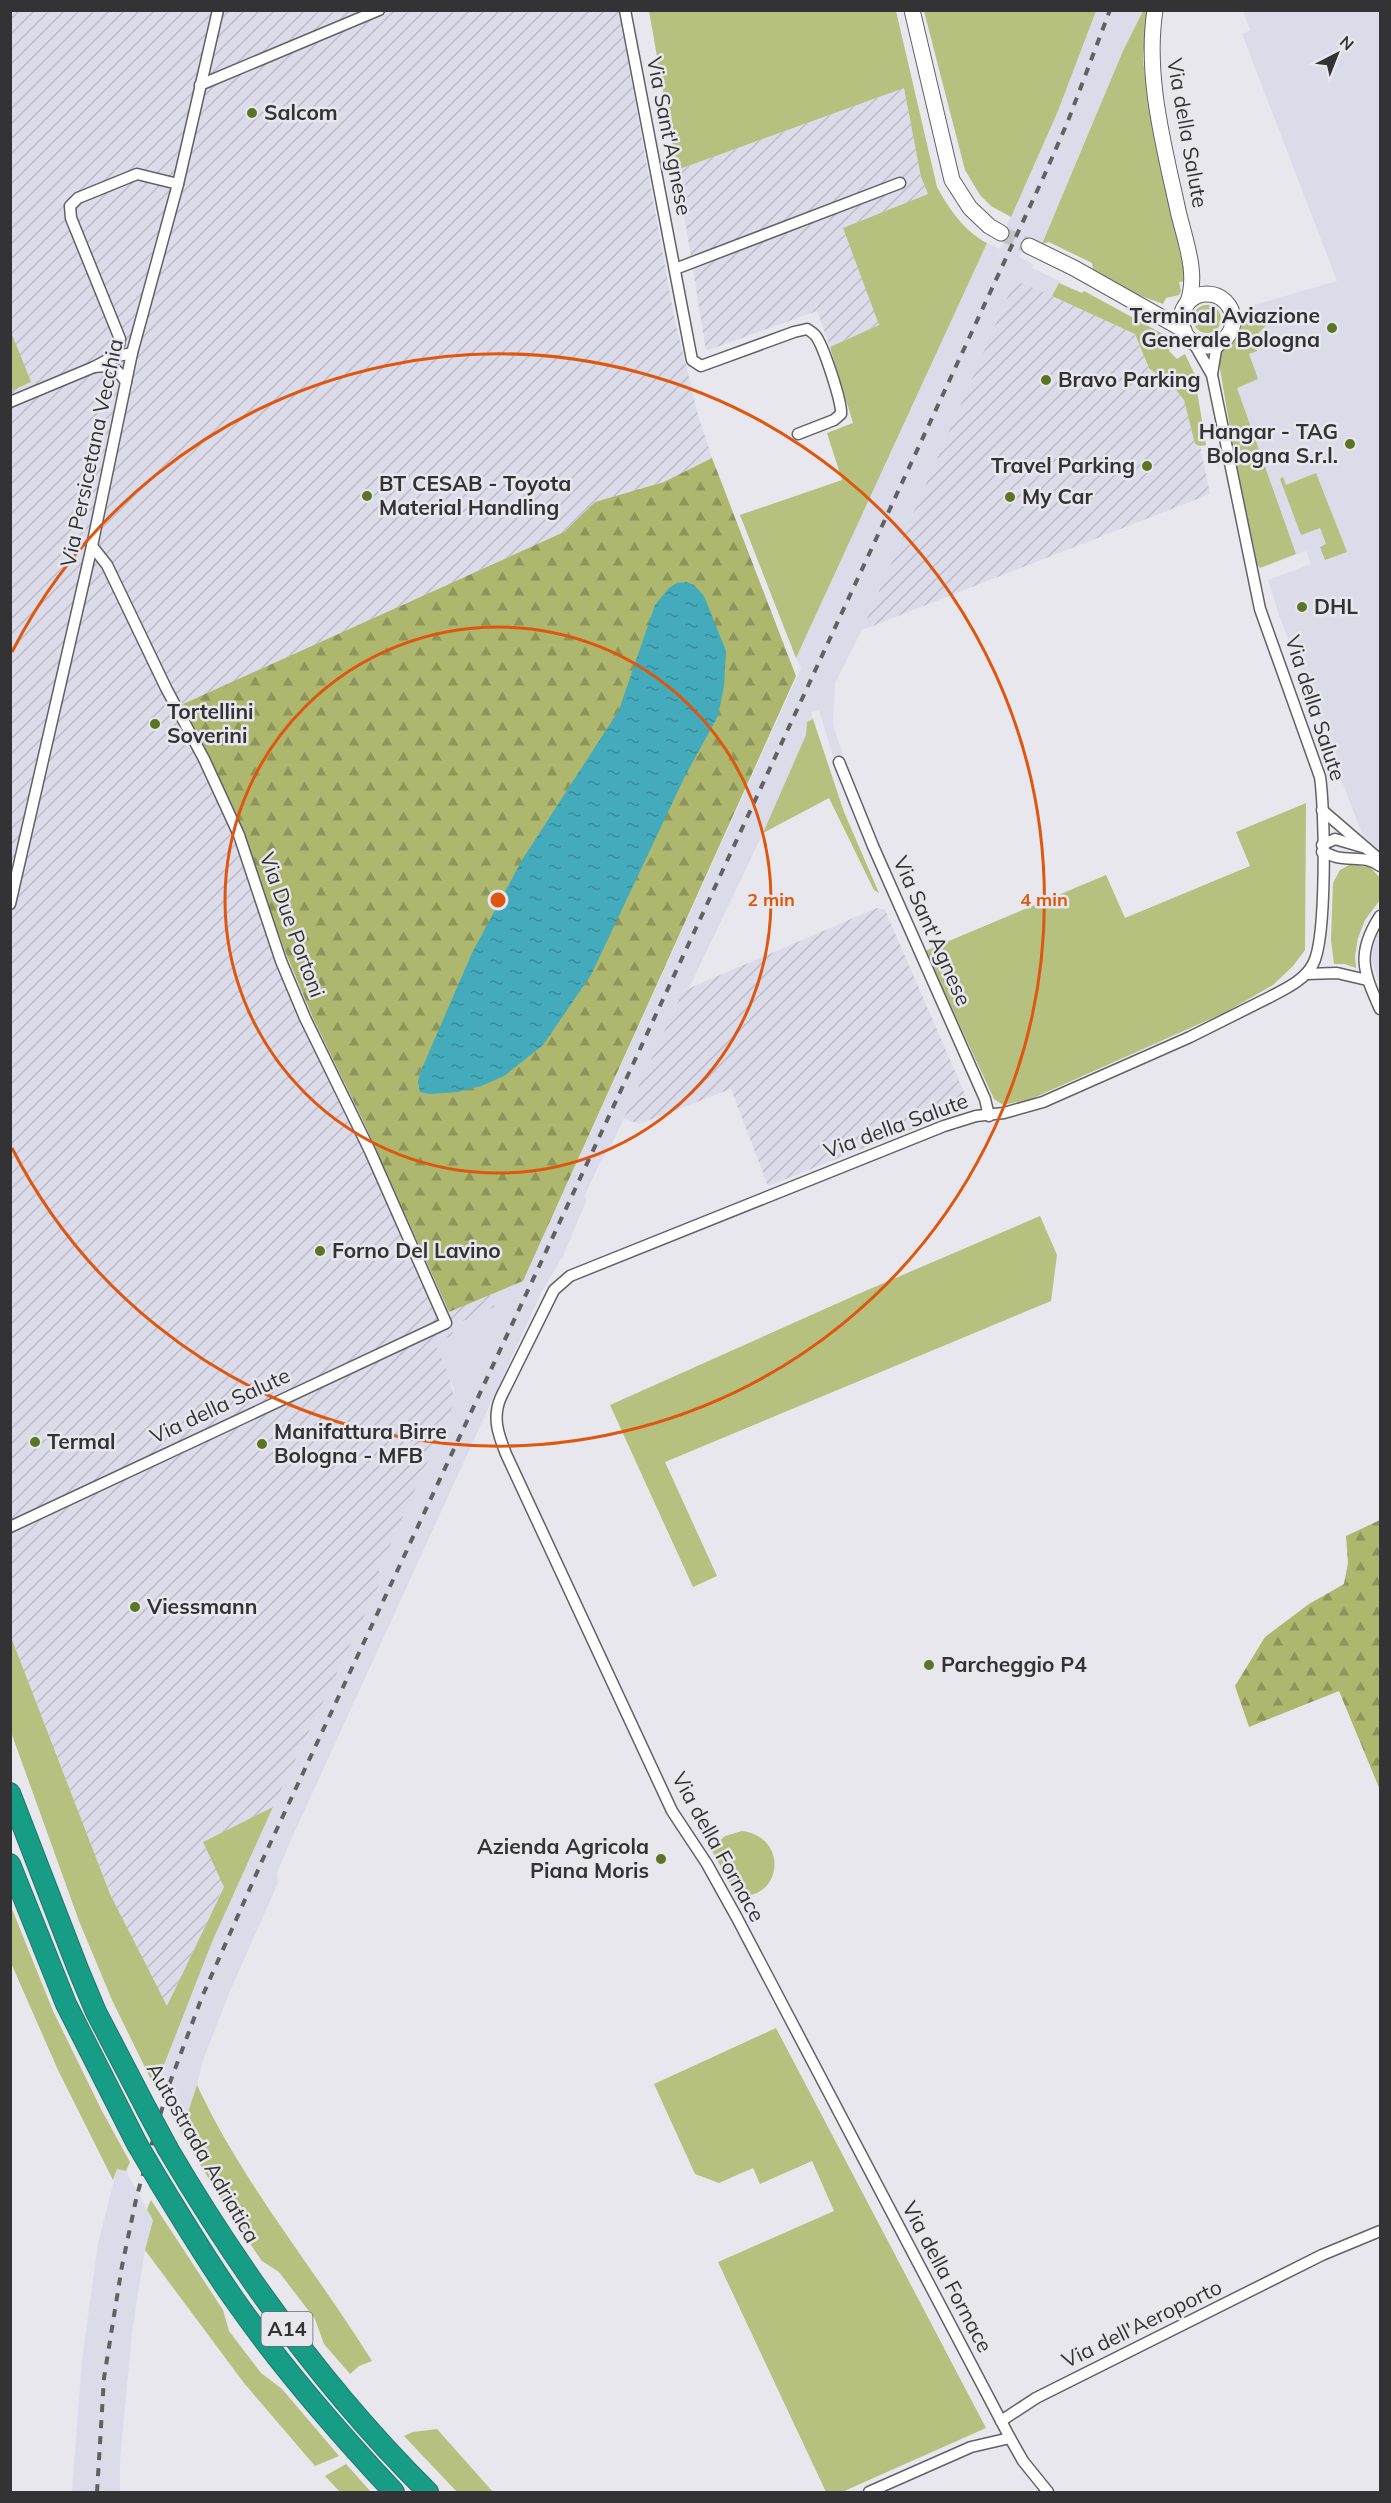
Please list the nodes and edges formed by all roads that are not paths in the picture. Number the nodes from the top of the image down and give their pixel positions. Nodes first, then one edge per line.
1 (218, 10) edge
2 (379, 10) edge
3 (625, 10) edge
4 (912, 10) edge
5 (1155, 10) edge
6 (200, 85) junction
7 (178, 183) junction
8 (900, 183) dead end
9 (1001, 233) tunnel mouth
10 (1029, 246) tunnel mouth
11 (1190, 262) junction
12 (675, 269) junction
13 (1211, 294) junction
14 (1185, 308) junction
15 (1153, 311) junction
16 (1188, 335) junction
17 (1223, 340) junction
18 (132, 353) junction
19 (113, 357) junction
20 (94, 368) junction
21 (1212, 375) junction
22 (126, 382) junction
23 (10, 402) edge
24 (798, 434) dead end
25 (92, 546) junction
26 (839, 762) dead end
27 (1322, 810) junction
28 (1322, 848) junction
29 (1366, 848) junction
30 (1380, 860) edge
31 (1380, 866) edge
32 (10, 904) edge
33 (1380, 916) edge
34 (1306, 974) junction
35 (1367, 980) junction
36 (1380, 1009) edge
37 (989, 1116) junction
38 (562, 1281) joint
39 (446, 1323) joint
40 (10, 1527) edge
41 (10, 1793) edge
42 (10, 1864) edge
43 (1380, 2230) edge
44 (1001, 2421) junction
45 (1010, 2438) junction
46 (394, 2493) edge
47 (428, 2493) edge
48 (869, 2493) edge
49 (1048, 2493) edge

1 - 6 street, Via Persicetana Vecchia
2 - 6 street
3 - 12 street, Via Sant'Agnese
4 - 9 street
5 - 11 street, Via della Salute
6 - 7 street, Via Persicetana Vecchia
7 - 18 street, Via Persicetana Vecchia
7 - 19 street
8 - 12 street
10 - 15 street
11 - 13 street, Via della Salute
11 - 14 street, Via della Salute
12 - 24 street, Via Sant'Agnese
13 - 14 street
13 - 17 street
14 - 15 street
14 - 16 street
15 - 16 street
16 - 17 street
16 - 21 street, Via della Salute
17 - 21 street, Via della Salute
18 - 19 street
18 - 22 street, Via Persicetana Vecchia
19 - 20 street
20 - 22 street
20 - 23 street
21 - 27 street, Via della Salute
22 - 25 street, Via Persicetana Vecchia
25 - 32 street, Via Persicetana Vecchia
25 - 39 street, Via Due Portoni
26 - 37 street, Via Sant'Agnese
27 - 28 street, Via della Salute
27 - 29 street, Via della Salute
28 - 29 street, Via della Salute
28 - 31 street
28 - 34 street, Via della Salute
29 - 30 street, Via della Salute
33 - 35 street
34 - 35 street
34 - 37 street, Via della Salute
35 - 36 street
37 - 38 street, Via della Salute
38 - 44 street, Via della Fornace
39 - 40 street, Via della Salute
41 - 47 highway, Autostrada Adriatica / A14, bridge
42 - 46 highway, A14, bridge
43 - 44 street, Via dell'Aeroporto
44 - 45 street
45 - 48 street
45 - 49 street

